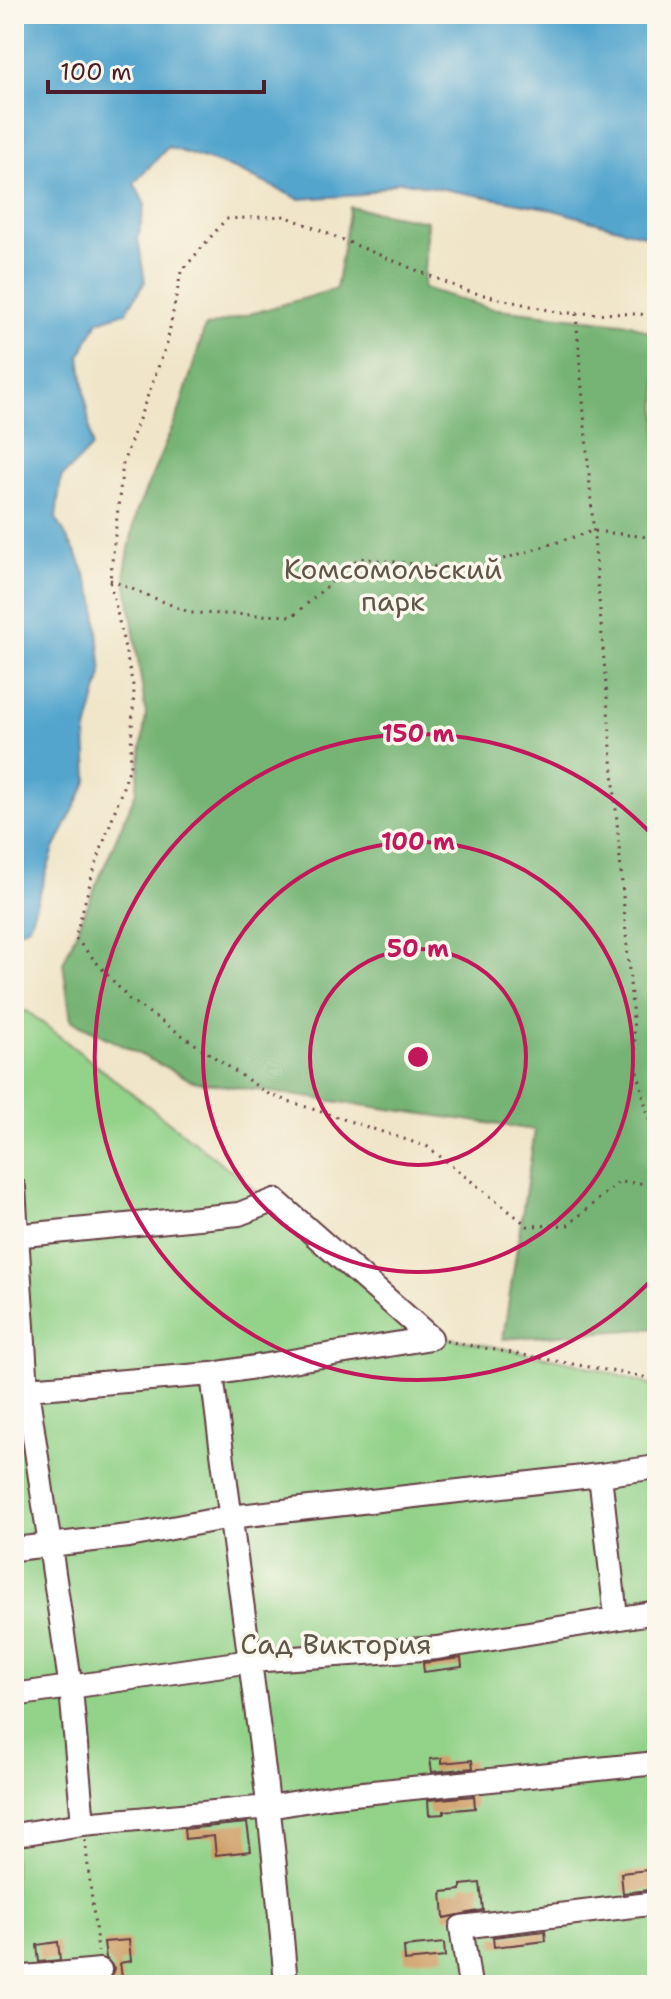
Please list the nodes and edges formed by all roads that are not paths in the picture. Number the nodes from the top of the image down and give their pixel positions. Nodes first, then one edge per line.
1 (14, 1188) edge
2 (16, 1236) edge
3 (212, 1374) junction
4 (20, 1390) edge
5 (657, 1467) edge
6 (600, 1475) junction
7 (230, 1517) junction
8 (49, 1546) junction
9 (14, 1549) edge
10 (657, 1612) edge
11 (616, 1617) junction
12 (251, 1661) junction
13 (71, 1689) junction
14 (14, 1695) edge
15 (657, 1763) edge
16 (269, 1807) junction
17 (83, 1824) junction
18 (14, 1835) edge
19 (657, 1903) edge
20 (100, 1970) road end
21 (14, 1978) edge
22 (286, 1985) edge
23 (470, 1985) edge

1 - 2 lane
2 - 3 lane
2 - 4 lane
3 - 4 lane
3 - 7 lane
4 - 8 lane
5 - 6 lane
6 - 7 lane
6 - 11 lane
7 - 8 lane
7 - 12 lane
8 - 9 lane
8 - 13 lane
10 - 11 lane
11 - 12 lane
12 - 13 lane
12 - 16 lane
13 - 14 lane
13 - 17 lane
15 - 16 lane
16 - 17 lane
16 - 22 lane
17 - 18 lane
19 - 23 lane
20 - 21 lane

